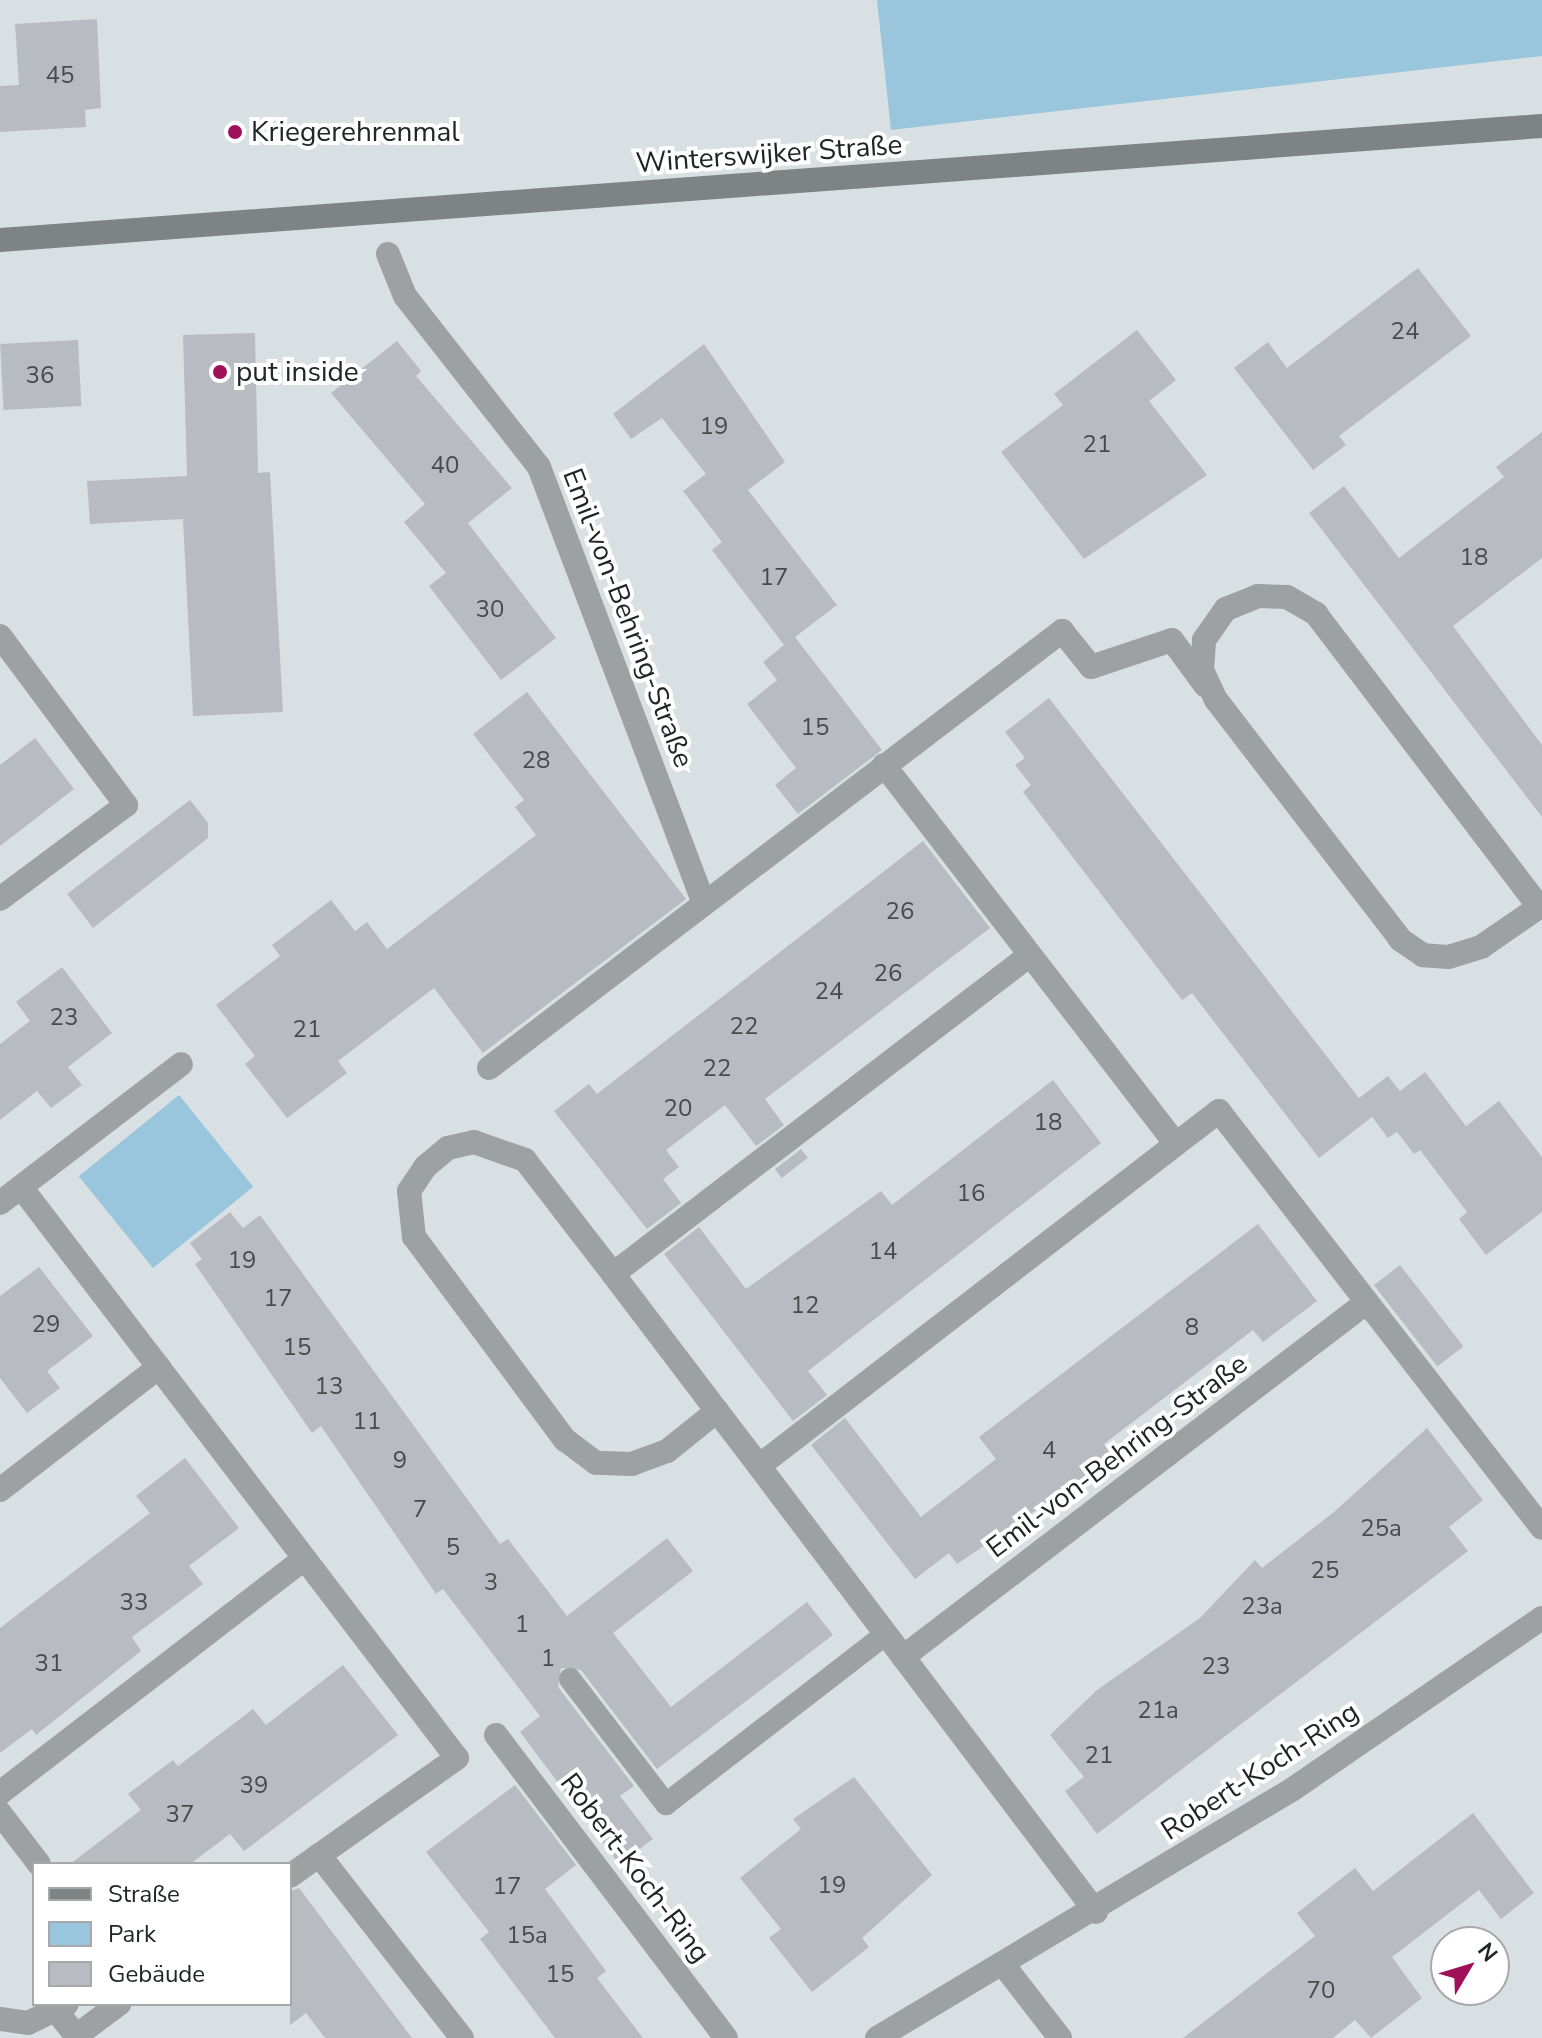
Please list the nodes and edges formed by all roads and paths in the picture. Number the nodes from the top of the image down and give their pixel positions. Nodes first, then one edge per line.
1 (1542, 126) edge
2 (0, 240) edge
3 (388, 254) dead end
4 (0, 636) edge
5 (1216, 700) junction
6 (884, 765) junction
7 (0, 899) edge
8 (703, 902) junction
9 (1540, 908) edge
10 (1030, 955) junction
11 (181, 1064) dead end
12 (489, 1068) dead end
13 (1176, 1144) junction
14 (21, 1187) junction
15 (0, 1203) edge
16 (613, 1274) junction
17 (1367, 1302) junction
18 (159, 1367) junction
19 (717, 1411) junction
20 (759, 1466) junction
21 (0, 1490) edge
22 (1542, 1528) edge
23 (304, 1559) junction
24 (1542, 1618) edge
25 (886, 1634) junction
26 (903, 1657) junction
27 (570, 1679) dead end
28 (496, 1735) dead end
29 (0, 1793) edge
30 (0, 1813) edge
31 (319, 1855) junction
32 (37, 1862) edge
33 (292, 1875) edge
34 (1096, 1912) junction
35 (1005, 1967) junction
36 (116, 2006) edge
37 (63, 2009) edge
38 (0, 2019) edge
39 (462, 2038) edge
40 (726, 2038) edge
41 (877, 2038) edge
42 (1060, 2038) edge

1 - 2 main road, Winterswijker Straße
3 - 8 street, Emil-von-Behring-Straße
4 - 7 street
5 - 6 street
5 - 9 street
5 - 9 street
6 - 8 street
6 - 10 street
8 - 12 street
10 - 13 street
10 - 16 street
11 - 14 street
13 - 17 street
13 - 20 street
14 - 15 street
14 - 18 street
16 - 19 street
16 - 19 street
17 - 22 street
17 - 26 street, Emil-von-Behring-Straße
18 - 21 street
18 - 23 street
19 - 20 street
20 - 25 street
23 - 29 street
23 - 31 street
24 - 34 street, Robert-Koch-Ring
25 - 26 street
25 - 27 lane
26 - 34 street
28 - 40 street, Robert-Koch-Ring
30 - 32 street
31 - 33 street
31 - 39 street
34 - 35 street, Robert-Koch-Ring
35 - 41 street, Robert-Koch-Ring
35 - 42 street
36 - 37 street
37 - 38 street

